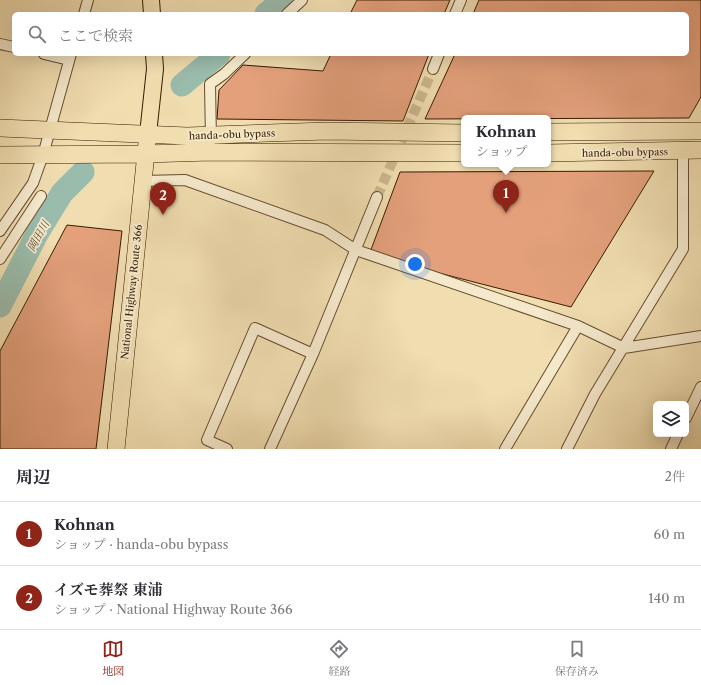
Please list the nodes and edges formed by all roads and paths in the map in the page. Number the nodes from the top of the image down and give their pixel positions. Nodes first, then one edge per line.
1 (88, 0) edge
2 (151, 0) edge
3 (302, 0) edge
4 (461, 0) edge
5 (85, 12) edge
6 (152, 12) edge
7 (289, 12) edge
8 (457, 12) edge
9 (0, 44) edge
10 (12, 47) edge
11 (154, 56) edge
12 (243, 56) edge
13 (438, 56) edge
14 (70, 57) edge
15 (433, 70) tunnel mouth
16 (0, 128) edge
17 (50, 130) junction
18 (701, 131) edge
19 (551, 132) edge
20 (461, 133) edge
21 (148, 134) junction
22 (210, 135) junction
23 (701, 150) edge
24 (683, 151) junction
25 (211, 152) junction
26 (461, 153) edge
27 (551, 153) edge
28 (145, 154) junction
29 (0, 155) edge
30 (43, 155) junction
31 (143, 181) junction
32 (40, 196) dead end
33 (377, 197) tunnel mouth
34 (0, 231) edge
35 (356, 250) junction
36 (0, 258) edge
37 (578, 326) junction
38 (701, 336) edge
39 (624, 348) junction
40 (313, 354) junction
41 (701, 387) edge
42 (689, 412) edge
43 (677, 437) edge
44 (116, 449) edge
45 (227, 449) edge
46 (270, 449) edge
47 (505, 449) edge
48 (567, 449) edge
49 (671, 449) edge

1 - 5 street
2 - 6 main road
3 - 7 street
4 - 8 street
9 - 10 street
11 - 21 main road
12 - 22 street
13 - 15 street
14 - 17 street
16 - 17 highway, handa-obu bypass
17 - 21 highway, handa-obu bypass
17 - 30 street
18 - 19 highway, handa-obu bypass
20 - 22 highway, handa-obu bypass
21 - 22 highway, handa-obu bypass
21 - 28 highway, National Highway Route 366
22 - 25 street
23 - 24 highway, handa-obu bypass
24 - 27 highway, handa-obu bypass
24 - 39 street
25 - 26 highway, handa-obu bypass
25 - 28 highway, handa-obu bypass
28 - 30 highway, handa-obu bypass
28 - 31 highway, National Highway Route 366
29 - 30 highway, handa-obu bypass
30 - 34 street
31 - 35 street
31 - 44 highway, National Highway Route 366
32 - 36 street
33 - 35 street
35 - 37 street
35 - 40 street
37 - 39 street
37 - 47 street
38 - 39 street
39 - 48 street
40 - 45 street
40 - 46 street
41 - 42 street
43 - 49 street

